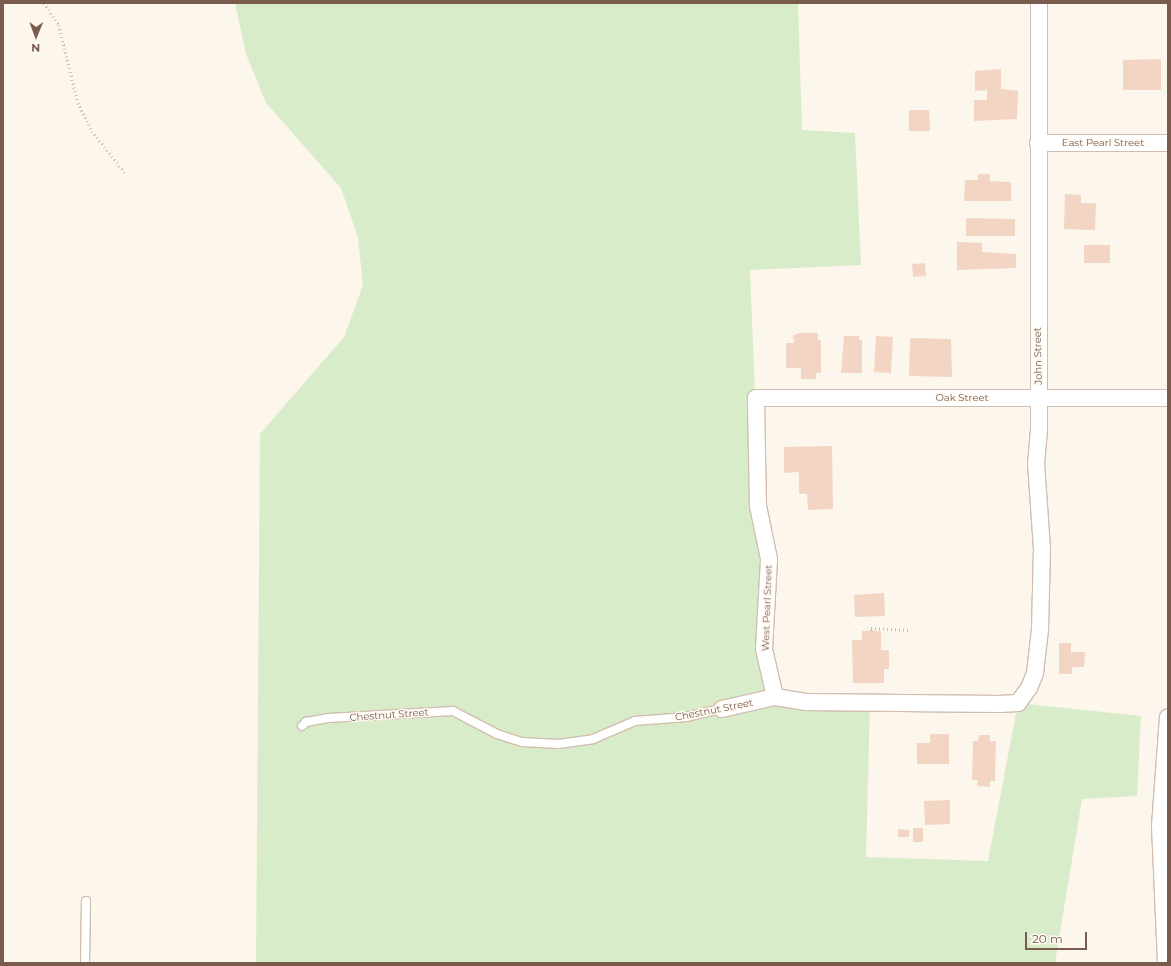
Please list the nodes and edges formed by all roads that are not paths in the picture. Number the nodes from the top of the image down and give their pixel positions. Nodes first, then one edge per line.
1 (1039, 3) edge
2 (1038, 143) junction
3 (1168, 143) edge
4 (756, 398) joint
5 (1038, 398) junction
6 (1168, 398) edge
7 (775, 697) junction
8 (1018, 703) joint
9 (722, 709) joint
10 (1168, 717) edge
11 (302, 726) dead end
12 (86, 900) dead end
13 (85, 963) edge
14 (1166, 963) edge

1 - 2 street, John Street
2 - 3 street, East Pearl Street
2 - 5 street, John Street
4 - 5 street, Oak Street
4 - 7 street, West Pearl Street
5 - 6 street, Oak Street
5 - 8 street, John Street
7 - 8 street, Chestnut Street
7 - 9 street, Chestnut Street
9 - 11 lane, Chestnut Street
10 - 14 street
12 - 13 lane

